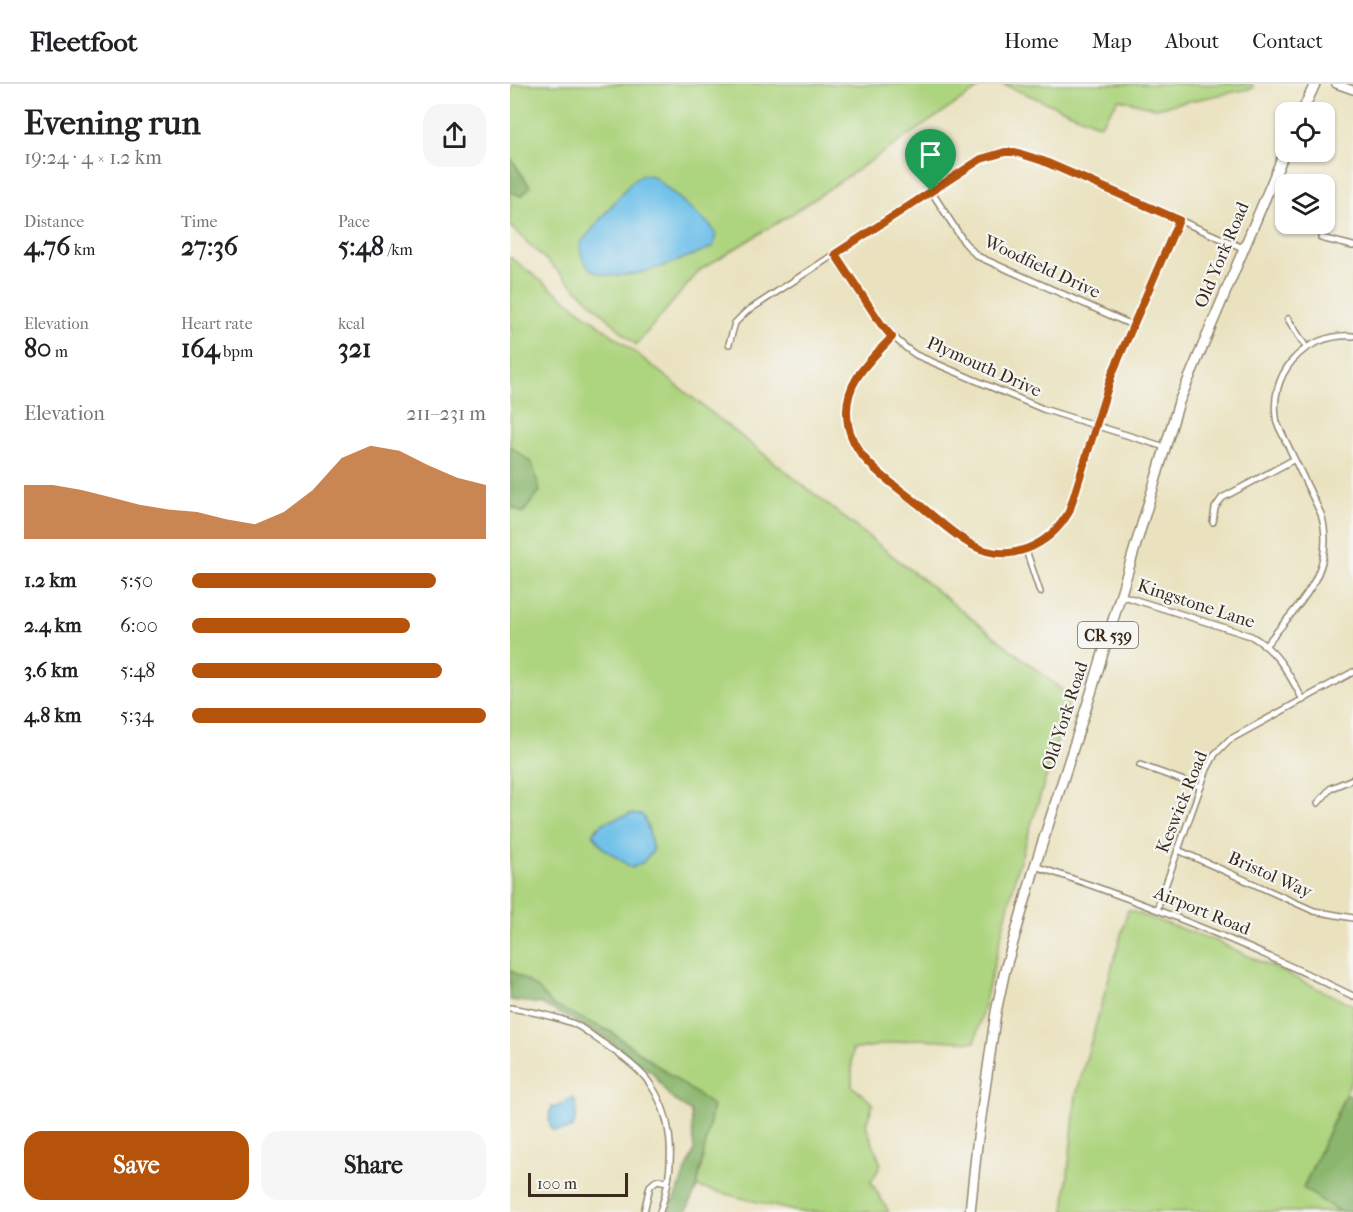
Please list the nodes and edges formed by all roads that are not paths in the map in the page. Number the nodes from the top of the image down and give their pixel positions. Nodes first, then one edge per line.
1 (1315, 84) edge
2 (1336, 84) edge
3 (1353, 90) edge
4 (1307, 102) edge
5 (1280, 162) edge
6 (931, 191) junction
7 (1179, 220) junction
8 (1321, 238) dead end
9 (1353, 246) edge
10 (1243, 248) junction
11 (835, 254) junction
12 (1288, 319) dead end
13 (1132, 325) junction
14 (1353, 336) edge
15 (892, 337) junction
16 (729, 344) dead end
17 (1306, 347) junction
18 (1095, 426) junction
19 (1165, 447) junction
20 (1293, 460) junction
21 (1213, 522) dead end
22 (1026, 550) junction
23 (1040, 592) dead end
24 (1120, 595) junction
25 (1266, 645) junction
26 (1353, 672) edge
27 (1303, 700) junction
28 (1140, 765) dead end
29 (1353, 779) edge
30 (1201, 787) junction
31 (1318, 803) dead end
32 (1178, 850) junction
33 (1035, 866) junction
34 (1157, 909) junction
35 (1353, 918) edge
36 (1353, 996) edge
37 (510, 1008) edge
38 (667, 1182) junction
39 (644, 1212) edge
40 (660, 1212) edge
41 (970, 1212) edge

1 - 4 main road
2 - 3 street
5 - 10 main road, Old York Road / CR 539
6 - 7 street
6 - 11 street
6 - 13 street, Woodfield Drive
7 - 10 street
7 - 13 street
8 - 9 street
10 - 19 main road, Old York Road / CR 539
11 - 15 street, Plymouth Drive
11 - 16 street
12 - 17 street
13 - 18 street
14 - 17 street
15 - 18 street, Plymouth Drive
15 - 22 street
17 - 20 street
18 - 19 street, Plymouth Drive
18 - 22 street
19 - 24 main road, Old York Road / CR 539
20 - 21 street
20 - 25 street
22 - 23 street
24 - 25 street, Kingstone Lane
24 - 33 main road, Old York Road / CR 539
25 - 27 street, Kingstone Lane
26 - 27 street, Keswick Road
27 - 30 street, Keswick Road
28 - 30 street
29 - 31 street
30 - 32 street, Keswick Road
32 - 34 street, Keswick Road
32 - 35 street, Bristol Way
33 - 34 street, Airport Road
33 - 41 main road, Old York Road / CR 539
34 - 36 street, Airport Road
37 - 38 street
38 - 39 street
38 - 40 street

